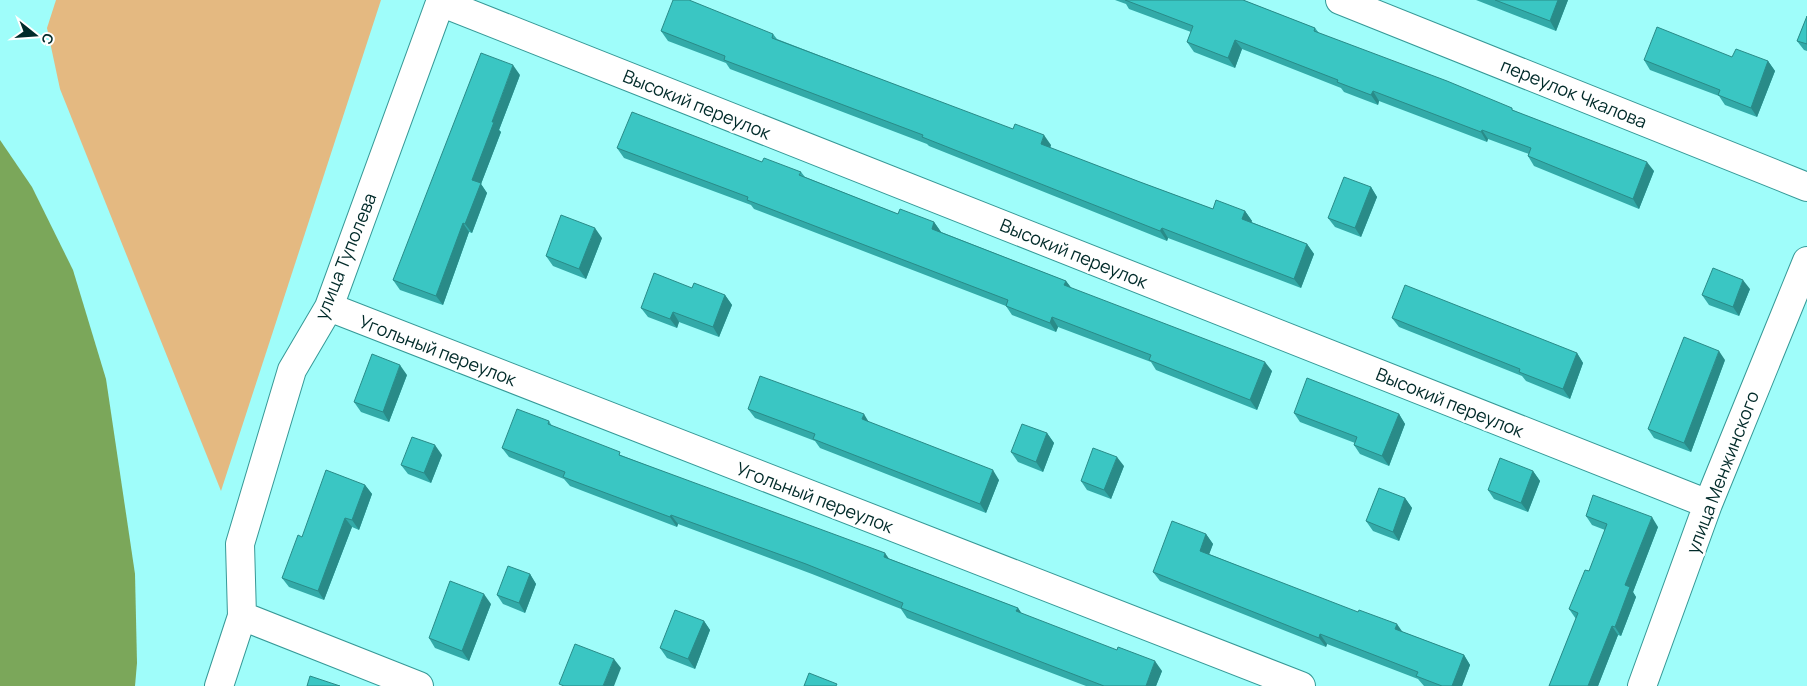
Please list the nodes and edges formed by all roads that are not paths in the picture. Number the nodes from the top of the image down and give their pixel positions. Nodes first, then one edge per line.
1 (1340, 0) edge
2 (440, 1) edge
3 (1807, 187) edge
4 (1807, 260) edge
5 (329, 307) junction
6 (1708, 504) junction
7 (242, 616) junction
8 (218, 686) edge
9 (419, 686) edge
10 (1301, 686) edge
11 (1642, 686) edge

1 - 3 street, переулок Чкалова
2 - 5 street, улица Туполева
2 - 6 street, Высокий переулок
4 - 6 street, улица Менжинского
5 - 7 street, улица Туполева
5 - 10 street, Угольный переулок
6 - 11 street, улица Менжинского
7 - 8 street, улица Туполева
7 - 9 street

